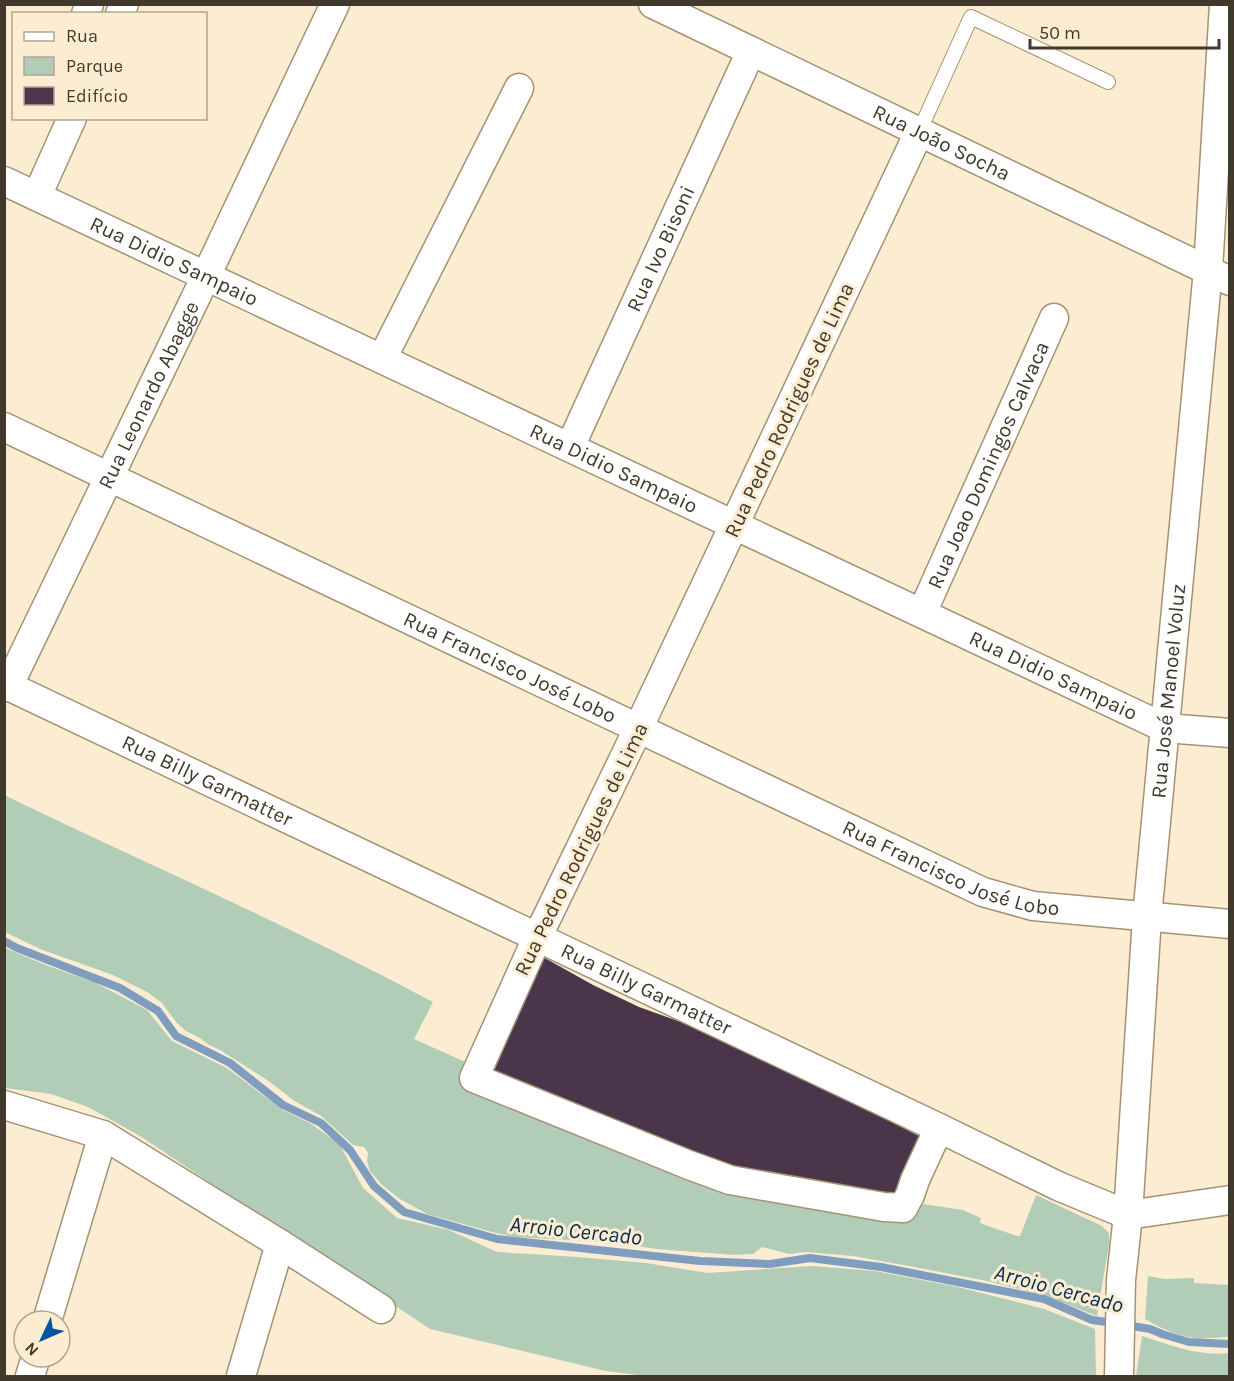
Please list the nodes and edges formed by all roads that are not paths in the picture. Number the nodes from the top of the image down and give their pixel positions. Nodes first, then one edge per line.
1 (335, 4) edge
2 (653, 4) edge
3 (1224, 4) edge
4 (751, 51) junction
5 (1108, 82) dead end
6 (519, 88) dead end
7 (71, 120) edge
8 (919, 132) junction
9 (4, 181) edge
10 (37, 196) junction
11 (206, 276) junction
12 (1219, 276) edge
13 (1054, 318) dead end
14 (382, 359) junction
15 (4, 427) edge
16 (570, 447) junction
17 (110, 477) junction
18 (735, 525) junction
19 (922, 613) junction
20 (6, 685) edge
21 (1165, 728) junction
22 (638, 729) junction
23 (1230, 733) edge
24 (1147, 916) junction
25 (1230, 924) edge
26 (537, 938) junction
27 (4, 1105) edge
28 (939, 1128) junction
29 (103, 1135) junction
30 (1230, 1200) edge
31 (1128, 1215) junction
32 (280, 1244) junction
33 (50, 1309) edge
34 (381, 1309) dead end
35 (1119, 1371) edge
36 (241, 1377) edge

1 - 11 street, Rua Leonardo Abagge
2 - 4 street, Rua João Socha
3 - 12 street, Rua José Manoel Voluz
4 - 8 street, Rua João Socha
4 - 16 street, Rua Ivo Bisoni
5 - 8 lane
6 - 14 street
7 - 10 street
8 - 12 street, Rua João Socha
8 - 18 street, Rua Pedro Rodrigues de Lima
9 - 10 street, Rua Didio Sampaio
10 - 11 street, Rua Didio Sampaio
11 - 14 street, Rua Didio Sampaio
11 - 17 street, Rua Leonardo Abagge
12 - 21 street, Rua José Manoel Voluz
13 - 19 street, Rua Joao Domingos Calvaca
14 - 16 street, Rua Didio Sampaio
15 - 17 street, Rua Francisco José Lobo
16 - 18 street, Rua Didio Sampaio
17 - 20 street, Rua Leonardo Abagge
17 - 22 street, Rua Francisco José Lobo
18 - 19 street, Rua Didio Sampaio
18 - 22 street, Rua Pedro Rodrigues de Lima
19 - 21 street, Rua Didio Sampaio
20 - 26 street, Rua Billy Garmatter
21 - 23 street, Rua Didio Sampaio
21 - 24 street, Rua José Manoel Voluz
22 - 24 street, Rua Francisco José Lobo
22 - 26 street, Rua Pedro Rodrigues de Lima
24 - 25 street, Rua Francisco José Lobo
24 - 31 street, Rua José Manoel Voluz
26 - 28 street, Rua Billy Garmatter
26 - 28 street, Rua Pedro Rodrigues de Lima
27 - 29 street
28 - 31 street, Rua Billy Garmatter
29 - 32 street
29 - 33 street
30 - 31 street
31 - 35 street, Rua José Manoel Voluz
32 - 34 street
32 - 36 street

